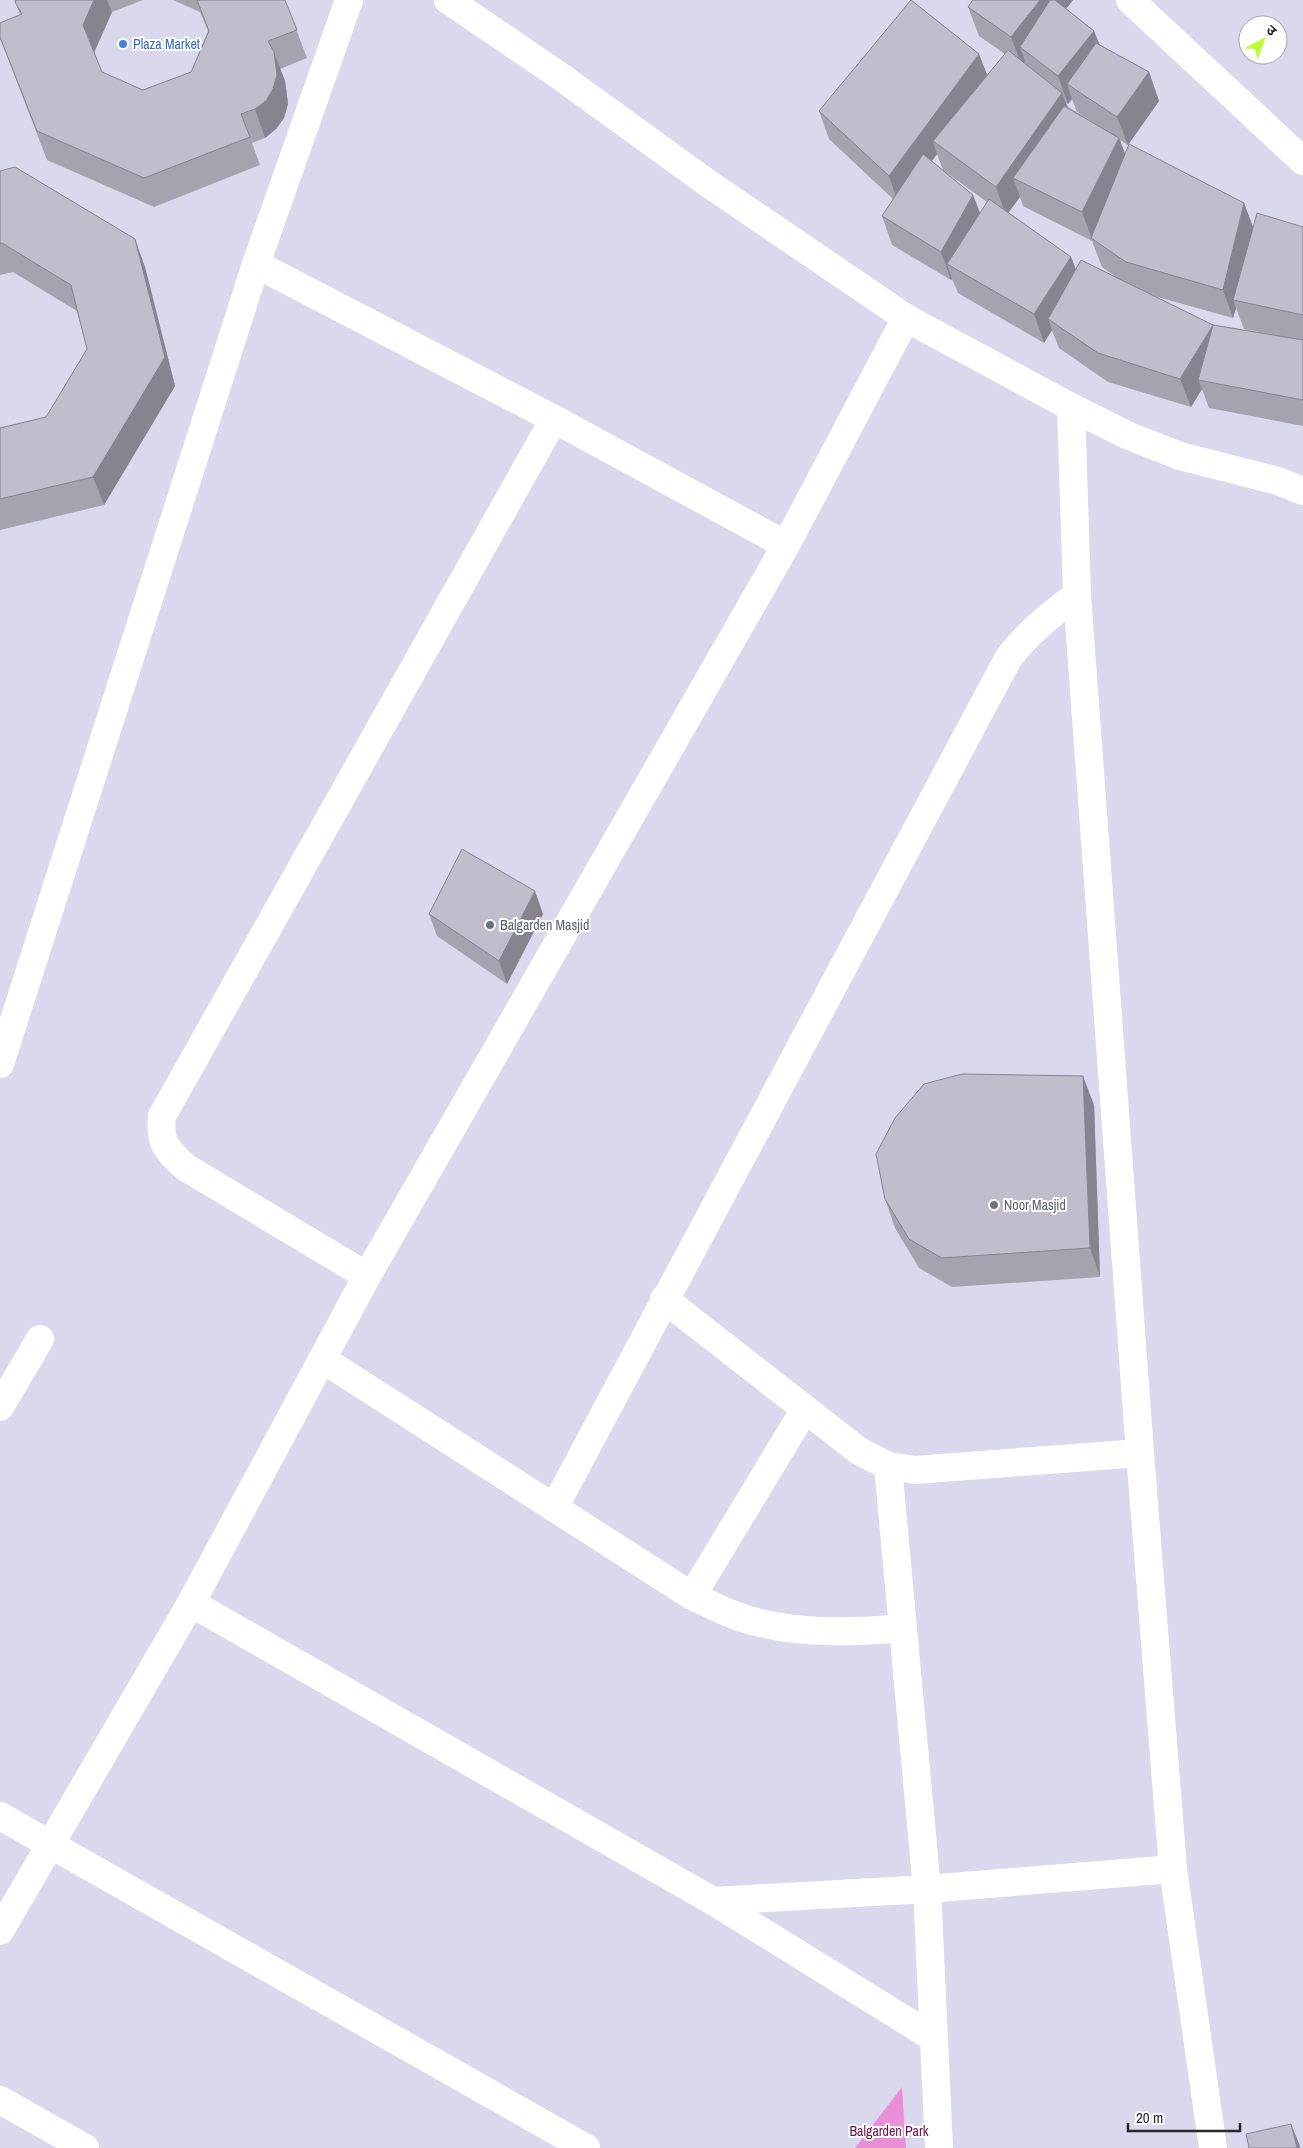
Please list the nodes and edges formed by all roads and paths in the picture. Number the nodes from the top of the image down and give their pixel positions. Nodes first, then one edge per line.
1 (349, 0) edge
2 (448, 0) edge
3 (1130, 0) edge
4 (1303, 160) edge
5 (256, 264) junction
6 (906, 318) junction
7 (1071, 408) junction
8 (554, 419) junction
9 (1303, 491) edge
10 (786, 545) junction
11 (1077, 595) junction
12 (0, 1064) edge
13 (367, 1276) junction
14 (664, 1299) junction
15 (40, 1339) dead end
16 (322, 1359) junction
17 (0, 1407) edge
18 (805, 1408) junction
19 (1140, 1453) junction
20 (888, 1466) junction
21 (554, 1508) junction
22 (692, 1596) junction
23 (191, 1603) junction
24 (902, 1628) junction
25 (0, 1816) edge
26 (50, 1844) junction
27 (1173, 1869) junction
28 (927, 1890) junction
29 (712, 1900) junction
30 (0, 1931) edge
31 (934, 2038) junction
32 (0, 2100) edge
33 (85, 2148) edge
34 (586, 2148) edge
35 (939, 2148) edge
36 (1213, 2148) edge

1 - 5 street
2 - 6 street
3 - 4 street
5 - 8 street
5 - 12 street
6 - 7 street
6 - 10 street
7 - 9 street
7 - 11 street
8 - 10 street
8 - 13 street
10 - 13 street
11 - 14 street
11 - 19 street
13 - 16 street
14 - 18 street
14 - 21 street
15 - 17 street
16 - 21 street
16 - 23 street
18 - 20 street
18 - 22 street
19 - 20 street
19 - 27 street
20 - 24 street
21 - 22 street
22 - 24 street
23 - 26 street
23 - 29 street
24 - 28 street
25 - 26 street
26 - 30 street
26 - 34 street
27 - 28 street
27 - 36 street
28 - 29 street
28 - 31 street
29 - 31 street
31 - 35 street
32 - 33 street

